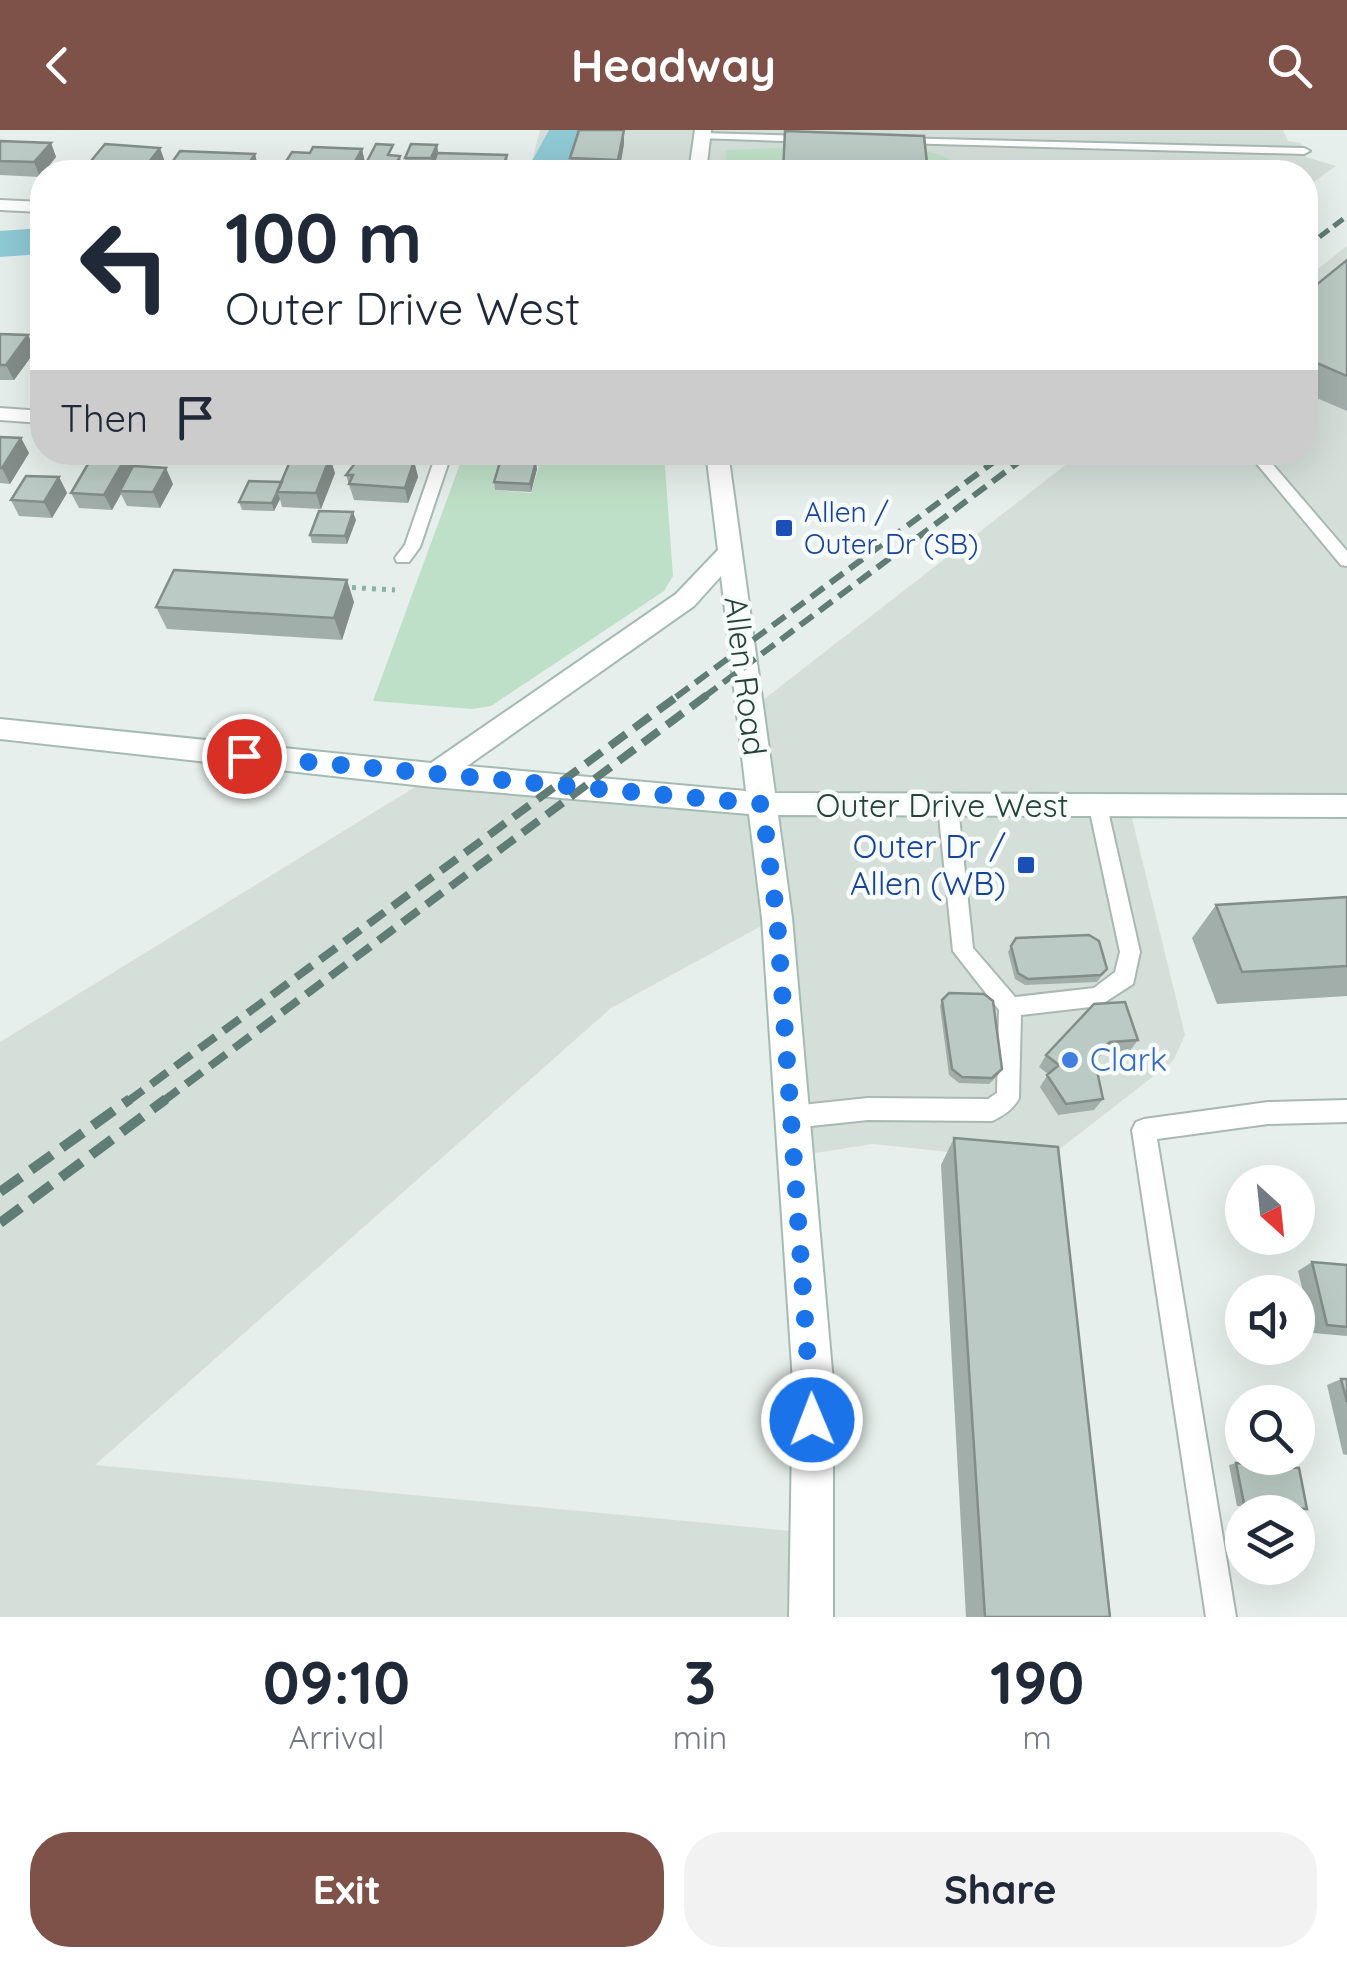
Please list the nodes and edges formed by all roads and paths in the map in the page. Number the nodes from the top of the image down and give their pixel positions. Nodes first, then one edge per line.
1 (703, 133) edge
2 (896, 135) edge
3 (828, 139) edge
4 (880, 139) edge
5 (1304, 151) dead end
6 (700, 160) edge
7 (0, 205) edge
8 (30, 206) edge
9 (0, 414) edge
10 (30, 415) edge
11 (441, 465) edge
12 (719, 465) edge
13 (1265, 465) edge
14 (730, 551) junction
15 (403, 558) dead end
16 (1347, 562) edge
17 (339, 587) edge
18 (395, 590) dead end
19 (0, 729) edge
20 (432, 776) junction
21 (762, 804) junction
22 (1347, 806) edge
23 (948, 807) junction
24 (1099, 807) junction
25 (1010, 1007) junction
26 (1347, 1111) edge
27 (792, 1117) junction
28 (811, 1617) edge
29 (1221, 1617) edge

1 - 3 lane
1 - 6 main road
2 - 4 lane
2 - 5 lane
7 - 8 main road
9 - 10 main road
11 - 15 lane
12 - 14 main road, Allen Road
13 - 16 lane
14 - 20 main road
14 - 21 main road, Allen Road
17 - 18 path
19 - 20 main road, Outer Drive West
20 - 21 main road, Outer Drive West
21 - 23 main road, Outer Drive West
21 - 27 main road, Allen Road
22 - 24 main road, Outer Drive West
23 - 24 main road, Outer Drive West
23 - 25 lane
24 - 25 lane
25 - 27 lane
26 - 29 lane
27 - 28 main road, Allen Road

